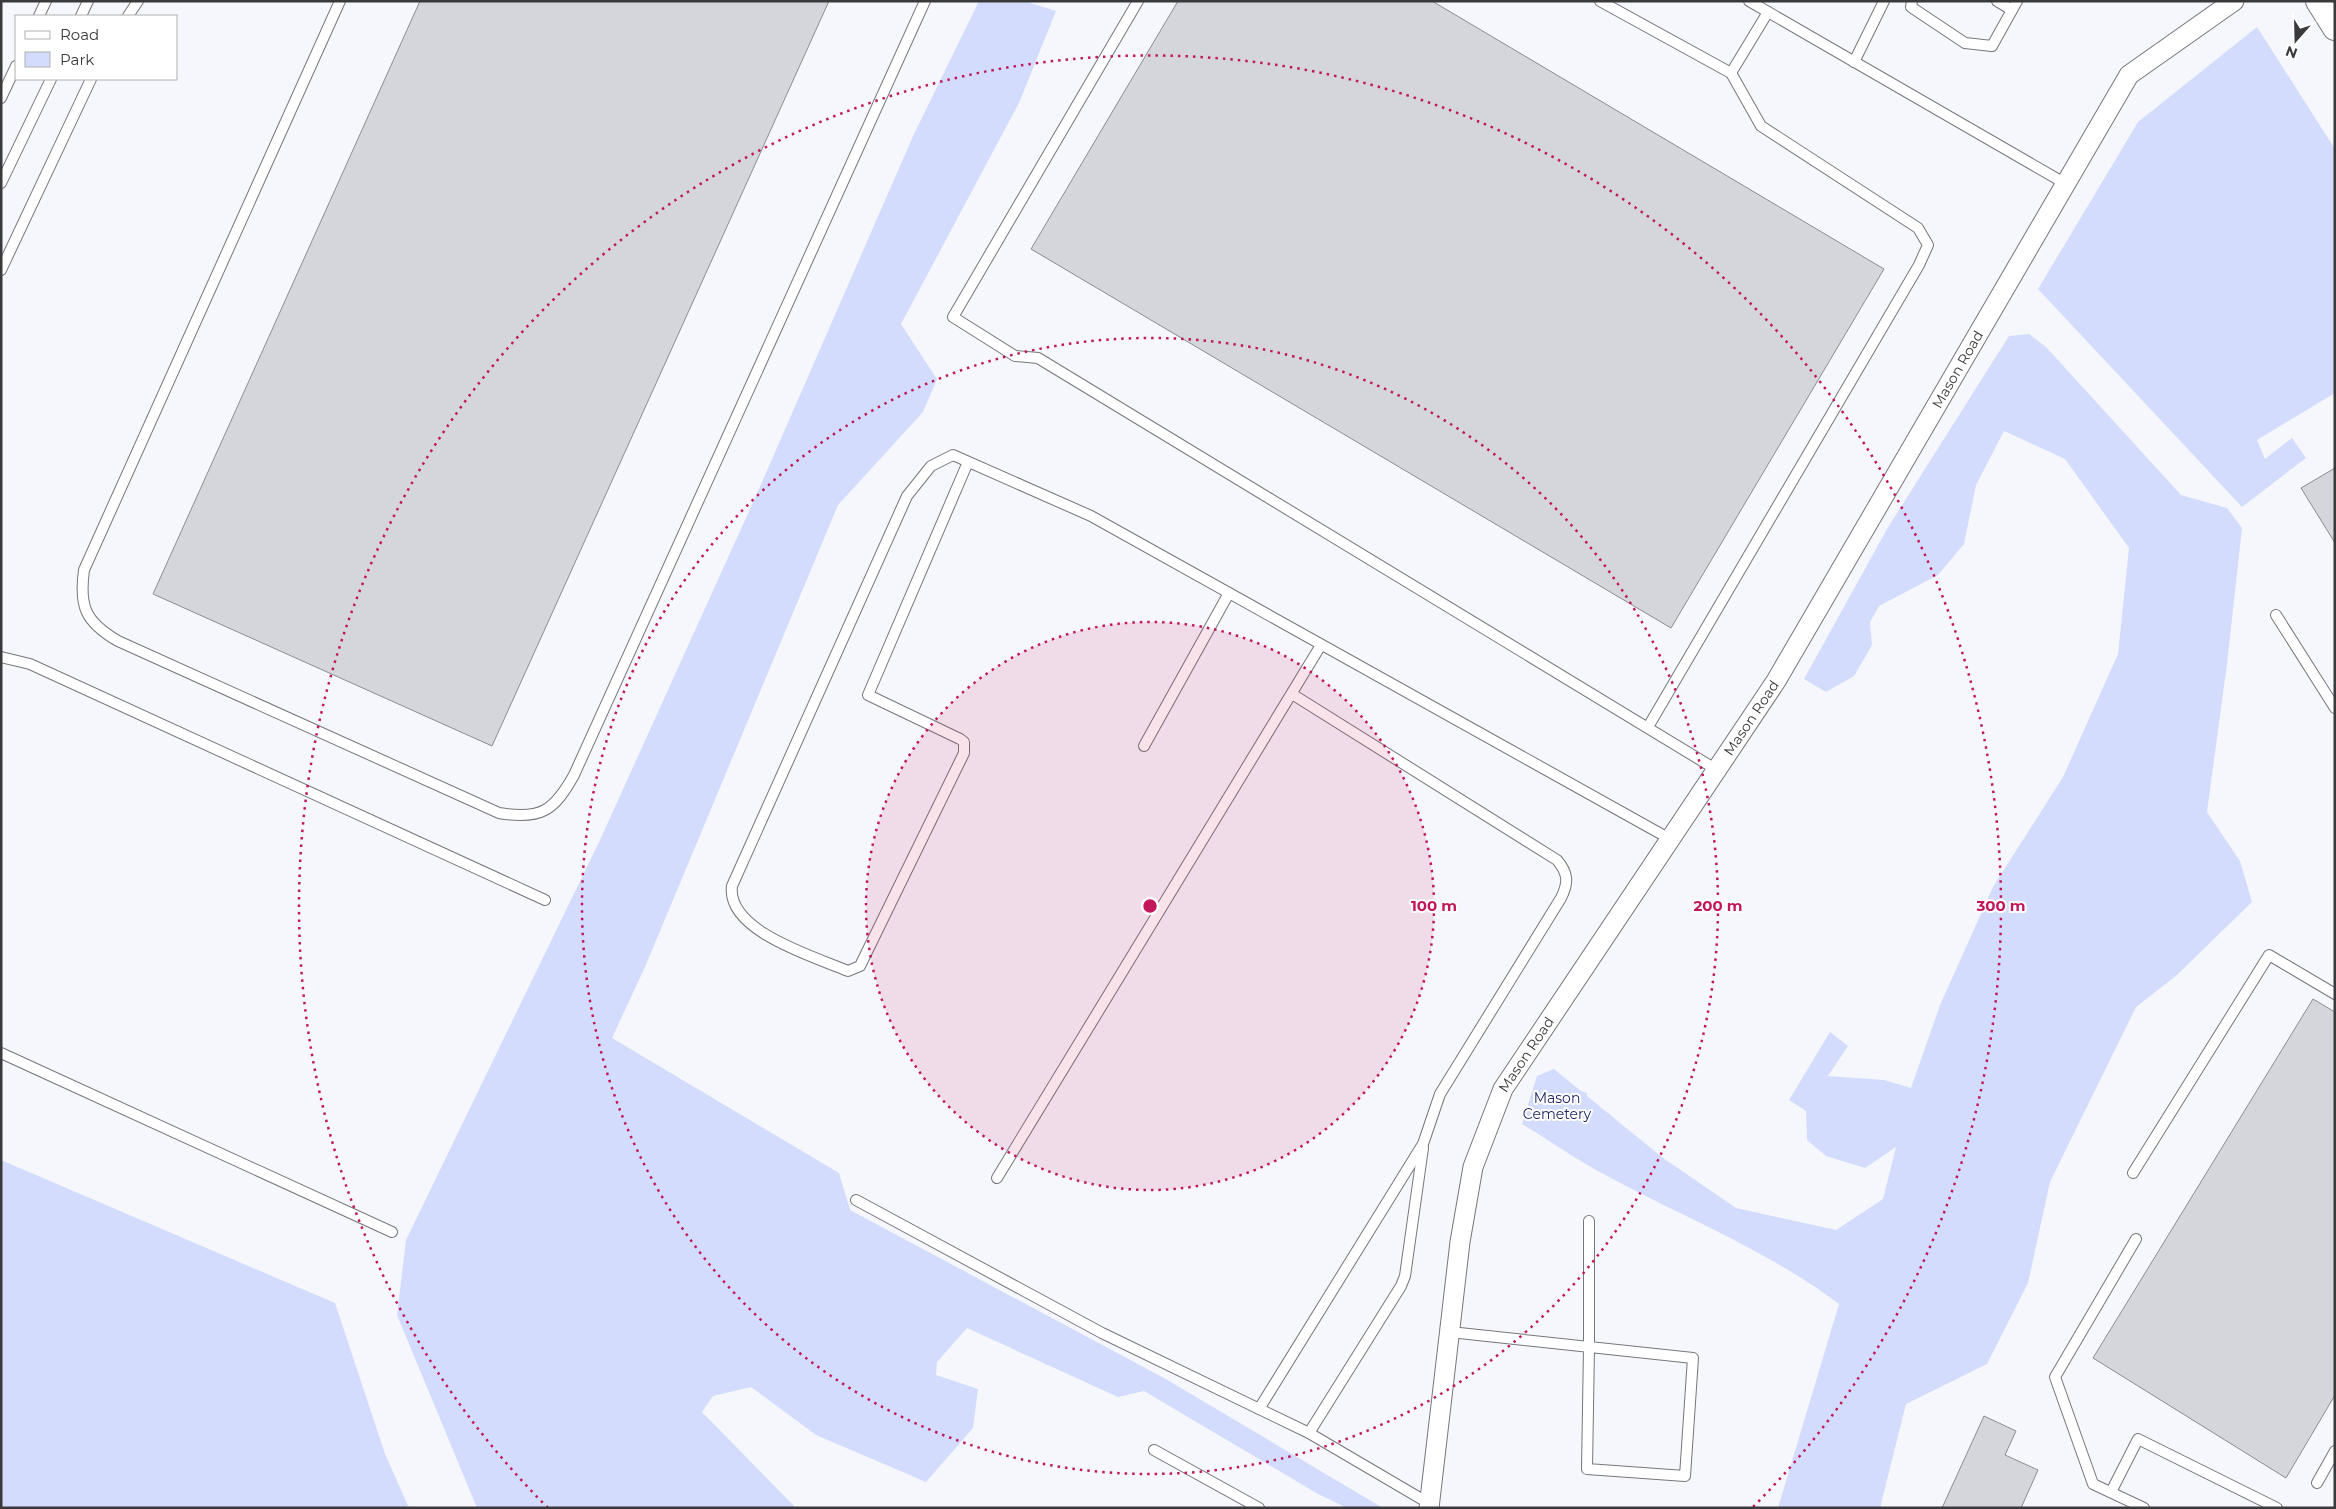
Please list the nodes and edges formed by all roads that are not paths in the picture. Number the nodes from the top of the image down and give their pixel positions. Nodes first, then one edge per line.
1 (46, 1) edge
2 (88, 1) edge
3 (138, 1) edge
4 (340, 1) edge
5 (925, 1) edge
6 (1138, 1) edge
7 (1600, 1) edge
8 (1749, 1) edge
9 (1884, 1) edge
10 (1912, 1) edge
11 (1997, 1) edge
12 (2234, 1) edge
13 (2318, 1) edge
14 (2015, 5) edge
15 (1768, 12) junction
16 (39, 15) edge
17 (81, 15) edge
18 (129, 15) edge
19 (2335, 28) edge
20 (1854, 62) junction
21 (15, 68) edge
22 (1731, 73) junction
23 (51, 80) edge
24 (91, 80) edge
25 (1, 98) edge
26 (1, 183) edge
27 (2066, 184) junction
28 (1, 270) edge
29 (968, 462) junction
30 (1229, 593) junction
31 (2276, 615) dead end
32 (1322, 645) junction
33 (1, 657) edge
34 (1292, 694) junction
35 (2335, 708) edge
36 (1648, 727) junction
37 (1144, 746) dead end
38 (1717, 770) junction
39 (1670, 839) junction
40 (545, 900) dead end
41 (2335, 994) edge
42 (1, 1053) edge
43 (1423, 1144) junction
44 (2133, 1174) dead end
45 (997, 1178) dead end
46 (856, 1200) dead end
47 (1589, 1221) dead end
48 (392, 1232) dead end
49 (2136, 1239) dead end
50 (1450, 1332) junction
51 (1589, 1347) junction
52 (1259, 1409) junction
53 (1309, 1433) junction
54 (1154, 1450) dead end
55 (2335, 1450) edge
56 (2317, 1483) dead end
57 (2111, 1492) junction
58 (1430, 1506) edge
59 (1260, 1508) edge
60 (2144, 1508) edge
61 (2277, 1508) edge

1 - 16 lane
2 - 17 lane
3 - 18 lane
4 - 5 lane
6 - 36 lane
7 - 22 lane
8 - 15 lane
9 - 20 lane
10 - 14 lane
11 - 14 lane
12 - 27 street, Mason Road
13 - 19 street
15 - 20 lane
15 - 22 lane
20 - 27 lane
21 - 25 lane
22 - 36 lane
23 - 26 lane
24 - 28 lane
27 - 38 street, Mason Road
29 - 29 lane
29 - 30 lane
30 - 32 lane
30 - 37 lane
31 - 35 lane
32 - 34 lane
32 - 39 lane
33 - 40 lane
34 - 43 lane
34 - 45 lane
36 - 38 lane
38 - 39 street, Mason Road
39 - 50 street, Mason Road
41 - 44 lane
42 - 48 lane
43 - 52 lane
43 - 53 lane
46 - 52 lane
47 - 51 lane
49 - 57 lane
50 - 51 lane
50 - 58 street, Mason Road
51 - 51 lane
52 - 53 lane
53 - 58 lane
54 - 59 lane
55 - 56 lane
57 - 60 lane
57 - 61 lane

